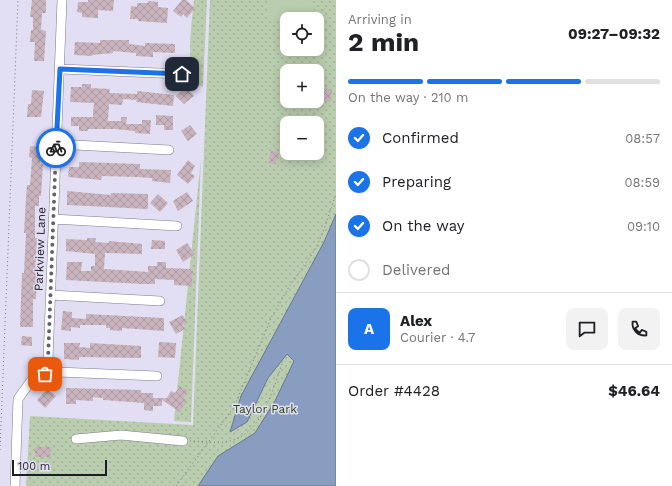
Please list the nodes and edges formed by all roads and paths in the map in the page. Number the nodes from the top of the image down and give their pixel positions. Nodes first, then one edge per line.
1 (18, 0) edge
2 (62, 0) edge
3 (60, 69) junction
4 (182, 74) dead end
5 (56, 144) junction
6 (169, 150) dead end
7 (336, 194) edge
8 (53, 219) junction
9 (176, 226) dead end
10 (51, 295) junction
11 (160, 301) dead end
12 (283, 361) dead end
13 (45, 374) junction
14 (157, 376) dead end
15 (76, 439) dead end
16 (183, 441) joint
17 (209, 441) junction
18 (0, 450) edge
19 (15, 486) edge
20 (176, 486) edge

1 - 18 path
2 - 3 street, Parkview Lane
3 - 4 street
3 - 5 street, Parkview Lane
5 - 6 street
5 - 8 street, Parkview Lane
7 - 17 path
8 - 9 street
8 - 10 street, Parkview Lane
10 - 11 street
10 - 13 street, Parkview Lane
12 - 17 path
13 - 14 street
13 - 19 street
15 - 16 street
16 - 17 path
17 - 20 path

